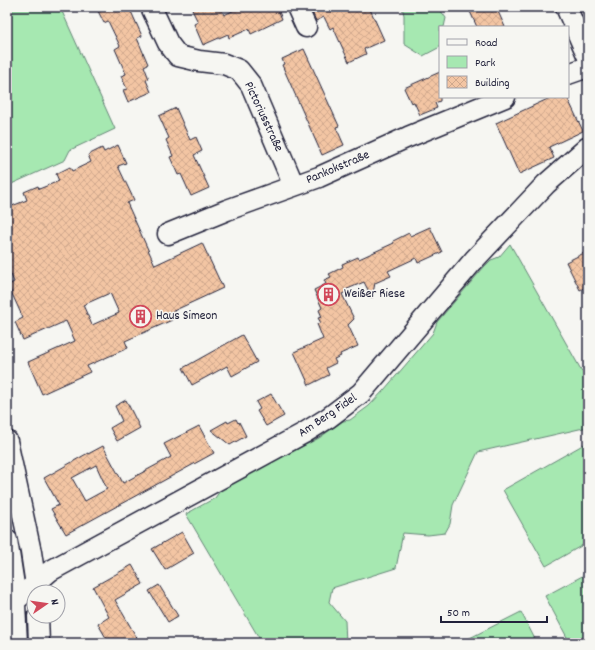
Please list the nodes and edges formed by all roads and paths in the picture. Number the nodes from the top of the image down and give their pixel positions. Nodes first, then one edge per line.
1 (152, 7) edge
2 (297, 7) edge
3 (566, 7) edge
4 (306, 27) dead end
5 (588, 56) edge
6 (588, 67) edge
7 (569, 74) edge
8 (503, 98) edge
9 (588, 147) edge
10 (294, 186) junction
11 (168, 234) dead end
12 (7, 441) edge
13 (7, 540) edge
14 (36, 584) edge
15 (39, 584) edge
16 (26, 594) edge
17 (11, 604) edge
18 (38, 624) edge
19 (17, 643) edge
20 (39, 643) edge

1 - 10 street, Pictoriusstraße
2 - 4 street
3 - 5 street
6 - 7 street
8 - 10 street, Pankokstraße
9 - 15 street, Am Berg Fidel
10 - 11 street, Pankokstraße
12 - 14 street
13 - 17 street
16 - 17 street, Am Berg Fidel
17 - 19 street
18 - 20 street

